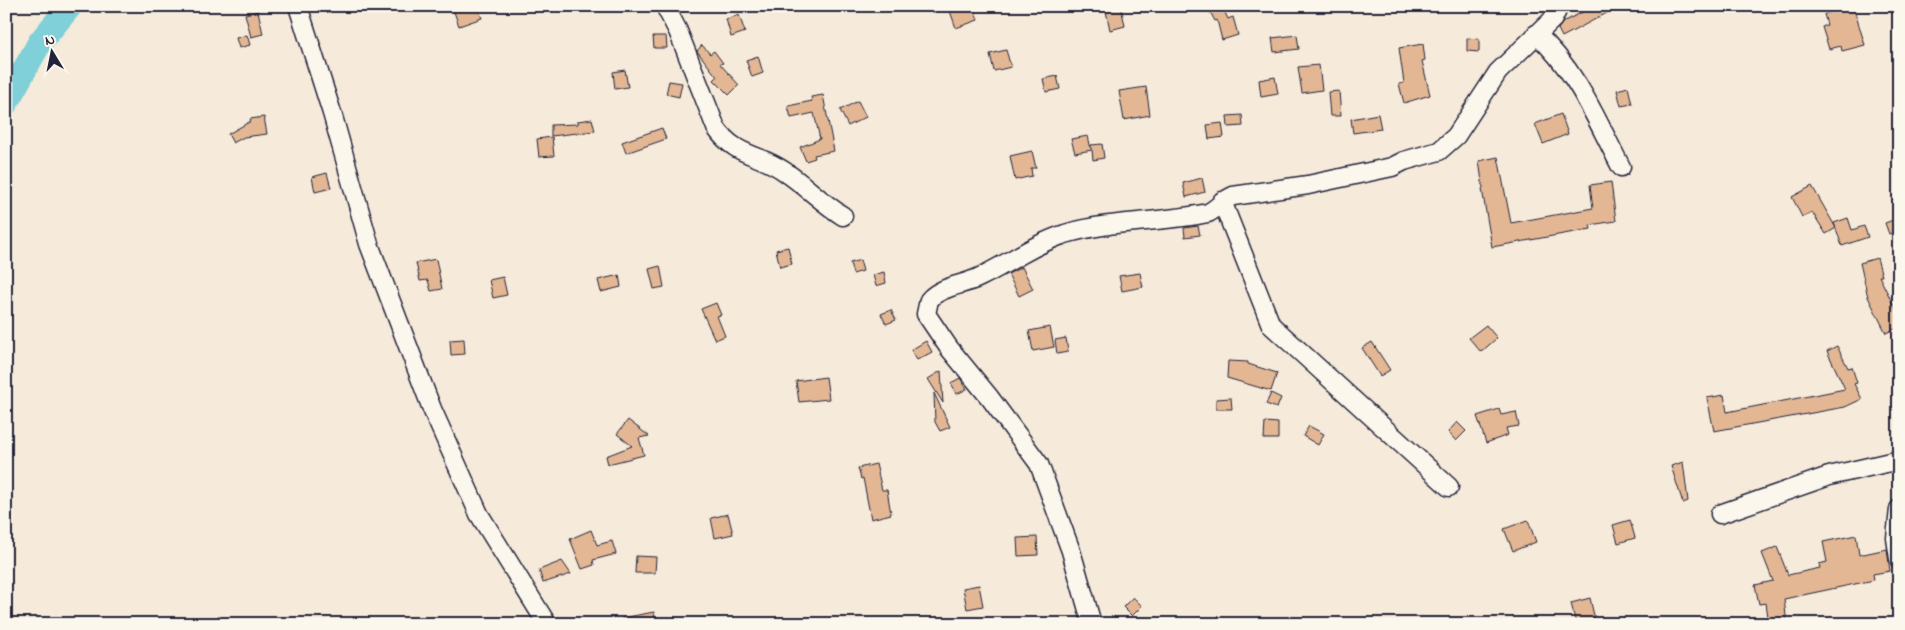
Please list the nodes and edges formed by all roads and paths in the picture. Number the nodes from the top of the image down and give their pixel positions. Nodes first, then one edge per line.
1 (298, 6) edge
2 (665, 6) edge
3 (1559, 6) edge
4 (1536, 34) junction
5 (1621, 167) dead end
6 (1222, 201) junction
7 (843, 216) dead end
8 (1899, 460) edge
9 (1449, 487) dead end
10 (1899, 509) edge
11 (1720, 514) dead end
12 (1899, 559) edge
13 (546, 624) edge
14 (1092, 624) edge

1 - 13 street
2 - 7 street
3 - 4 street
4 - 5 street
4 - 6 street
6 - 9 street
6 - 14 street
8 - 11 street
10 - 12 street

